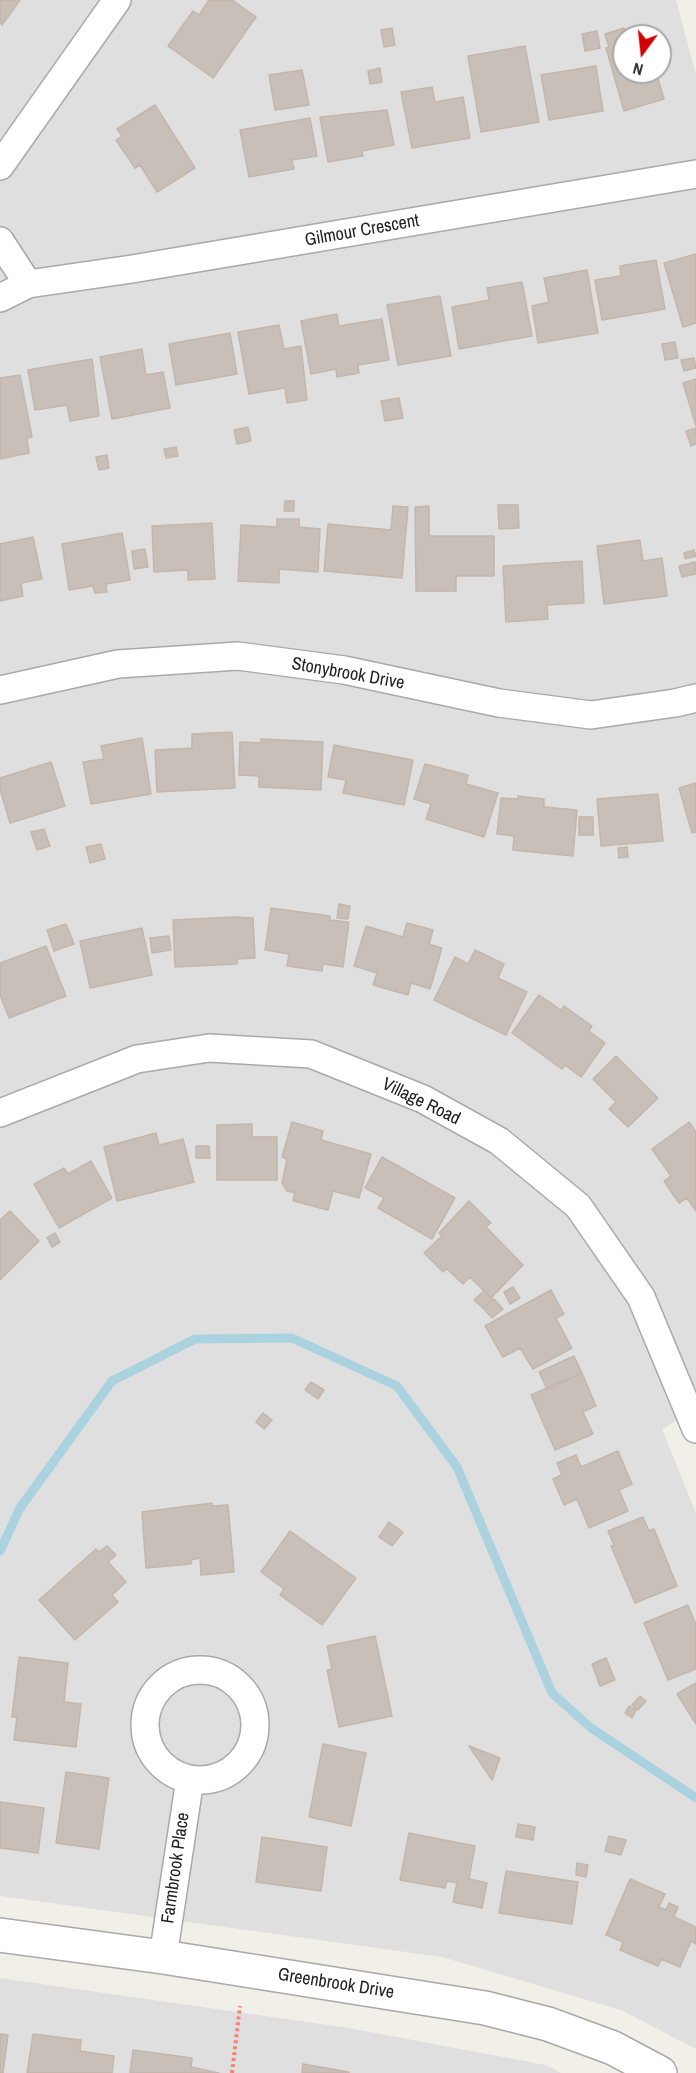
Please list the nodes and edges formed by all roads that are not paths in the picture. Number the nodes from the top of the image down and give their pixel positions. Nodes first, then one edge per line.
1 (117, 0) edge
2 (0, 166) edge
3 (696, 174) edge
4 (0, 241) edge
5 (28, 284) junction
6 (0, 298) edge
7 (0, 690) edge
8 (696, 698) edge
9 (0, 1113) edge
10 (696, 1429) edge
11 (190, 1779) junction
12 (0, 1935) edge
13 (163, 1957) junction
14 (660, 2073) edge

1 - 2 street
3 - 5 street, Gilmour Crescent
4 - 5 street
5 - 6 street, Gilmour Crescent
7 - 8 street, Stonybrook Drive
9 - 10 street, Village Road
11 - 11 street
11 - 13 street, Farmbrook Place
12 - 13 street, Greenbrook Drive
13 - 14 street, Greenbrook Drive

